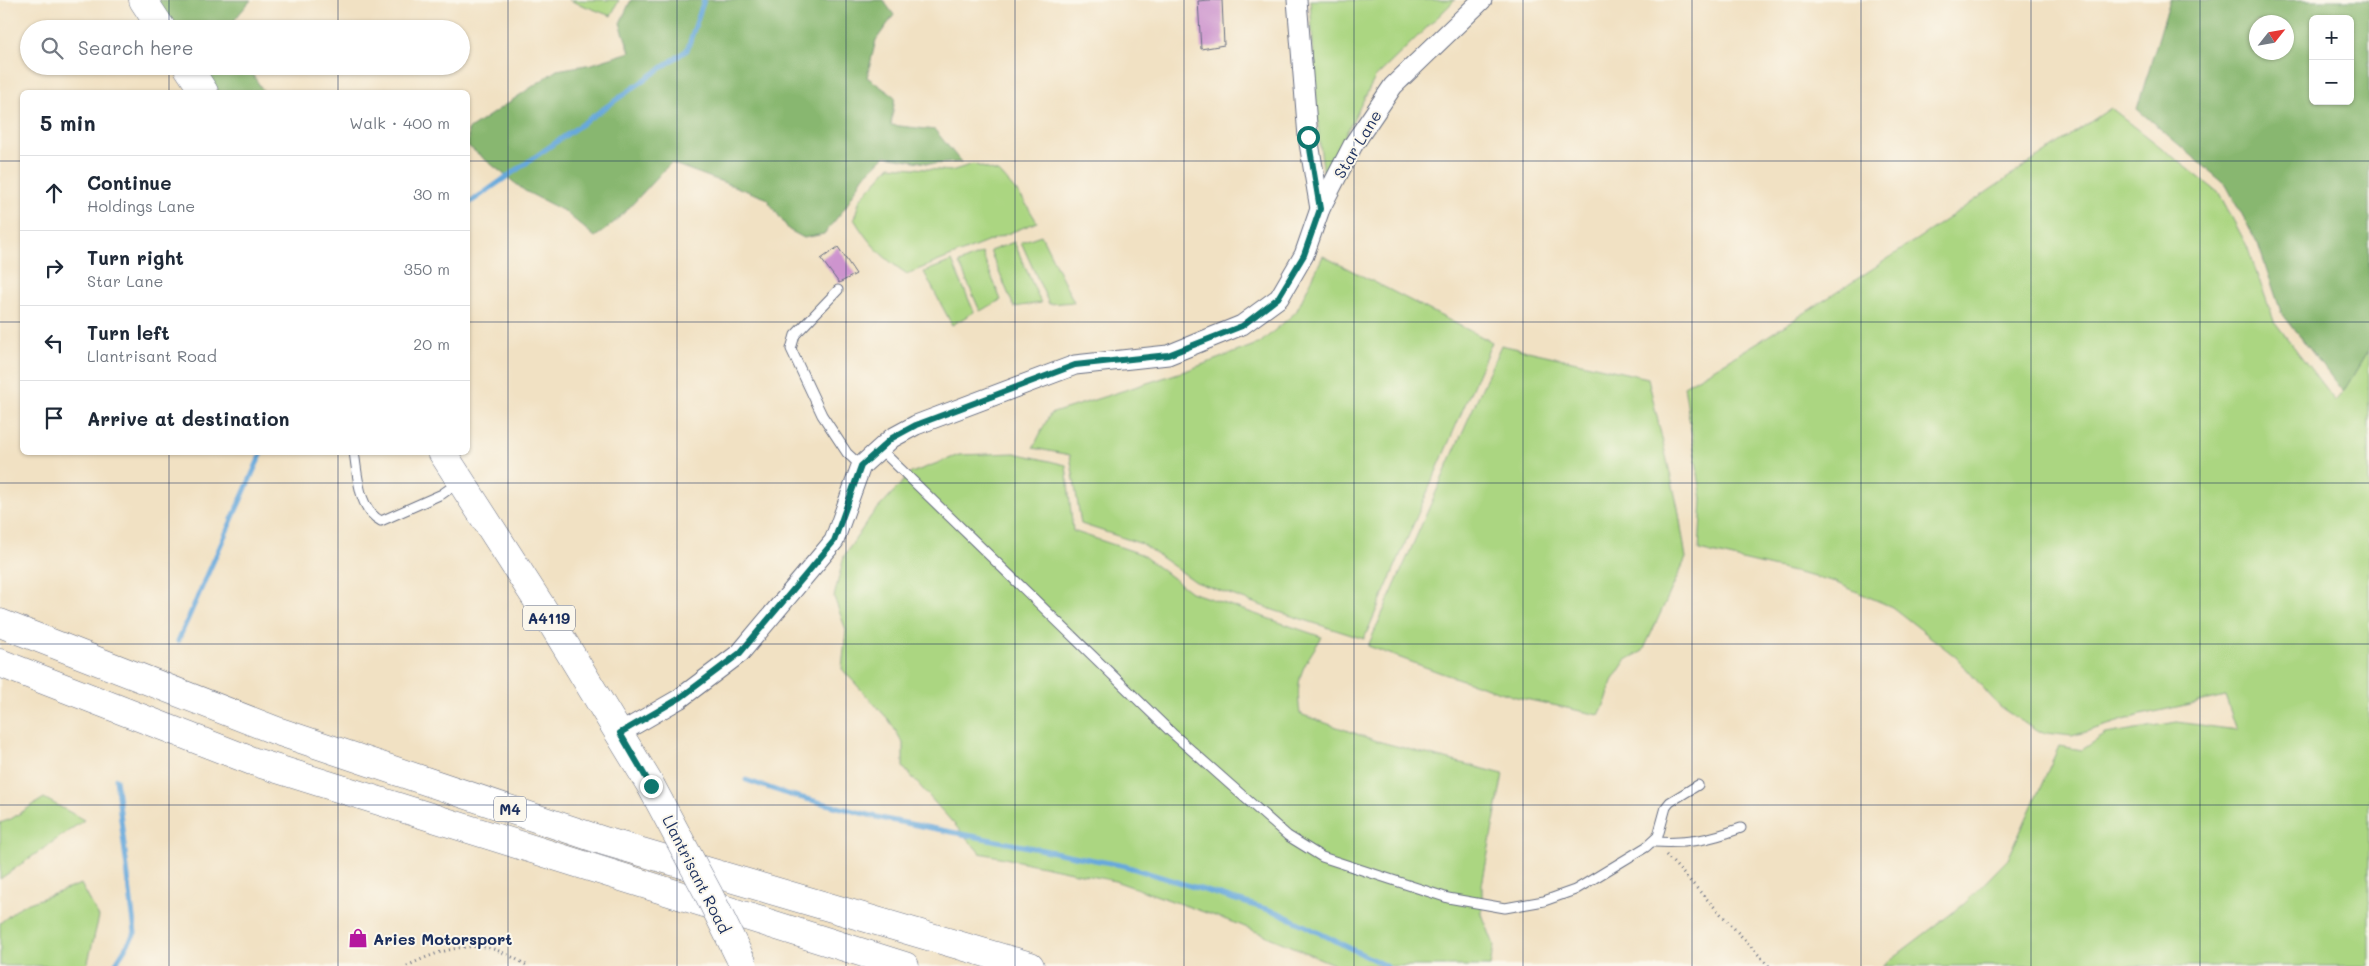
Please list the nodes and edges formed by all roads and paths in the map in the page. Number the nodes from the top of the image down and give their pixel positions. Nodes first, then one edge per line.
1 (143, 0) edge
2 (1297, 0) edge
3 (1482, 0) edge
4 (156, 20) edge
5 (192, 75) edge
6 (203, 90) edge
7 (1320, 209) junction
8 (838, 290) dead end
9 (879, 448) junction
10 (355, 455) edge
11 (444, 455) edge
12 (861, 466) junction
13 (461, 480) junction
14 (0, 622) edge
15 (0, 663) edge
16 (620, 733) junction
17 (1698, 784) dead end
18 (1740, 828) dead end
19 (1654, 842) junction
20 (407, 966) edge
21 (528, 966) edge
22 (744, 966) edge
23 (905, 966) edge
24 (1030, 966) edge
25 (1768, 966) edge

1 - 4 main road
2 - 7 street
3 - 7 street, Star Lane
5 - 6 main road
7 - 9 street, Star Lane
8 - 12 lane
9 - 12 street, Star Lane
9 - 19 lane
10 - 13 lane
11 - 13 main road, Llantrisant Road / A4119
12 - 16 street, Star Lane
13 - 16 main road, Llantrisant Road / A4119
14 - 24 main road, M4
15 - 23 main road, M4
16 - 22 main road, Llantrisant Road / A4119, bridge
17 - 19 lane
18 - 19 lane
19 - 25 path
20 - 21 path

